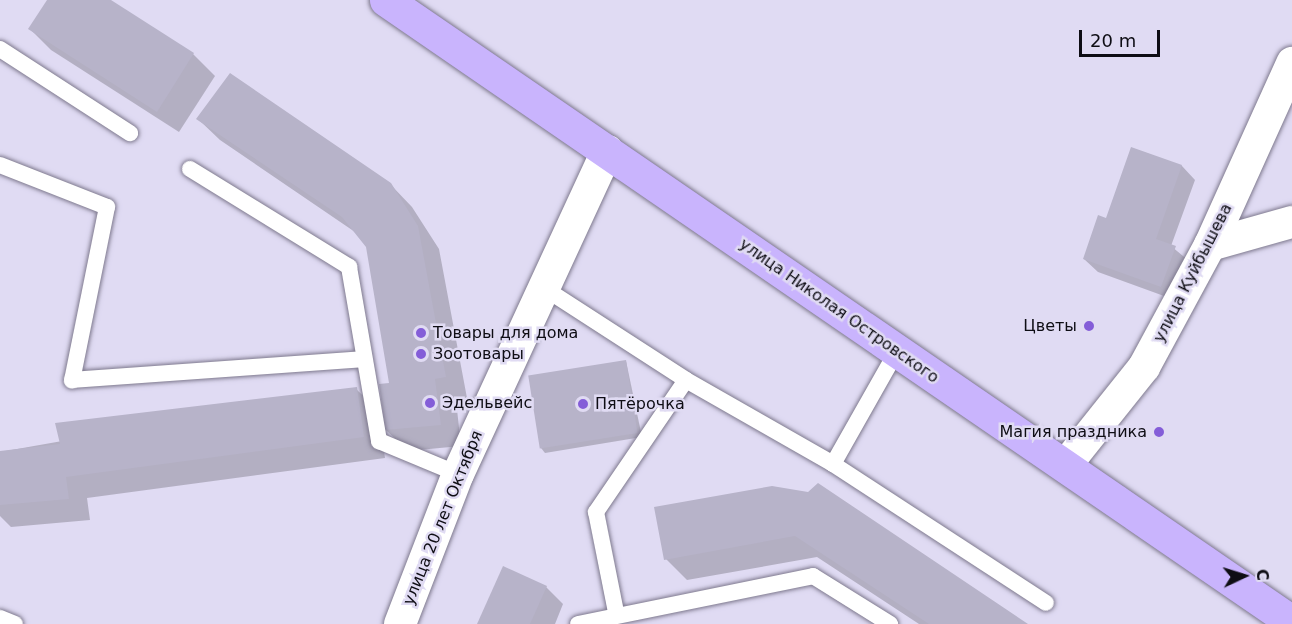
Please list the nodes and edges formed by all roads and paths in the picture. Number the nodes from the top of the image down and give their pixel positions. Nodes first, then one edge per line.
1 (386, 0) edge
2 (0, 49) edge
3 (1292, 63) edge
4 (130, 133) dead end
5 (607, 151) junction
6 (0, 165) edge
7 (190, 169) dead end
8 (1292, 222) edge
9 (1210, 245) junction
10 (544, 288) junction
11 (897, 351) junction
12 (364, 359) junction
13 (686, 380) junction
14 (833, 464) junction
15 (1065, 466) junction
16 (458, 474) junction
17 (1046, 603) dead end
18 (616, 612) junction
19 (0, 618) edge
20 (1292, 622) edge
21 (15, 624) edge
22 (400, 624) edge
23 (578, 624) edge
24 (890, 624) edge

1 - 5 main road, улица Николая Островского
2 - 4 lane
3 - 9 street, улица Куйбышева
5 - 10 street, улица 20 лет Октября
5 - 11 main road, улица Николая Островского
6 - 12 lane
7 - 12 lane
8 - 9 street
9 - 15 street, улица Куйбышева
10 - 13 lane
10 - 16 street, улица 20 лет Октября
11 - 14 lane
11 - 15 main road, улица Николая Островского
12 - 16 lane
13 - 14 lane
13 - 18 lane
14 - 17 lane
15 - 20 main road, улица Николая Островского
16 - 22 street, улица 20 лет Октября
18 - 23 lane
18 - 24 lane
19 - 21 lane

